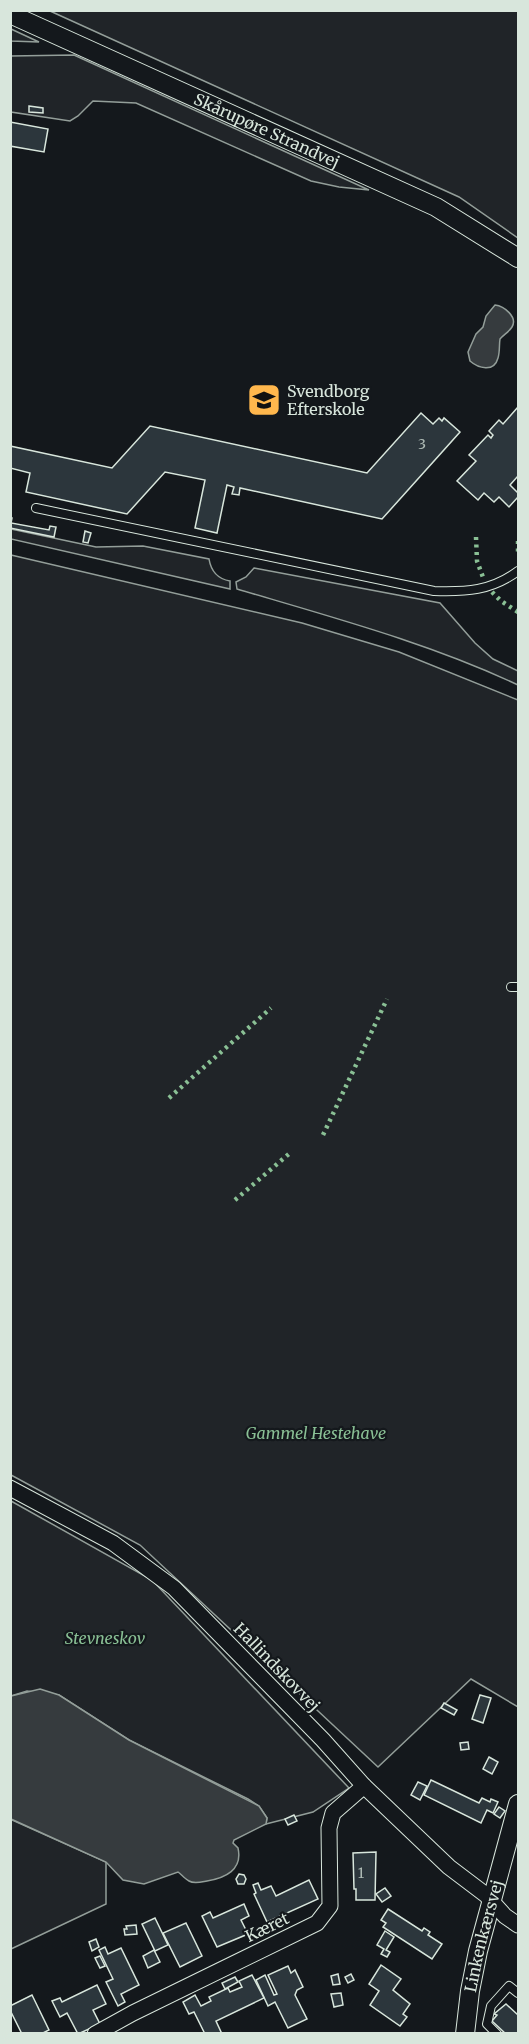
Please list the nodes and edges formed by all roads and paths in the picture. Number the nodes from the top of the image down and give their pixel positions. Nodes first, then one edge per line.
1 (10, 14) edge
2 (519, 258) edge
3 (36, 508) dead end
4 (519, 571) edge
5 (10, 1488) edge
6 (364, 1786) junction
7 (519, 1804) edge
8 (493, 1902) junction
9 (519, 1925) edge
10 (519, 1993) edge
11 (95, 2034) edge
12 (465, 2034) edge
13 (497, 2034) edge

1 - 2 street, Skårupøre Strandvej
3 - 4 lane
5 - 6 street, Hallindskovvej
6 - 8 street, Hallindskovvej
6 - 11 street, Kæret
7 - 8 street, Linkenkærsvej
8 - 9 street, Hallindskovvej
8 - 12 street, Linkenkærsvej
10 - 13 lane

